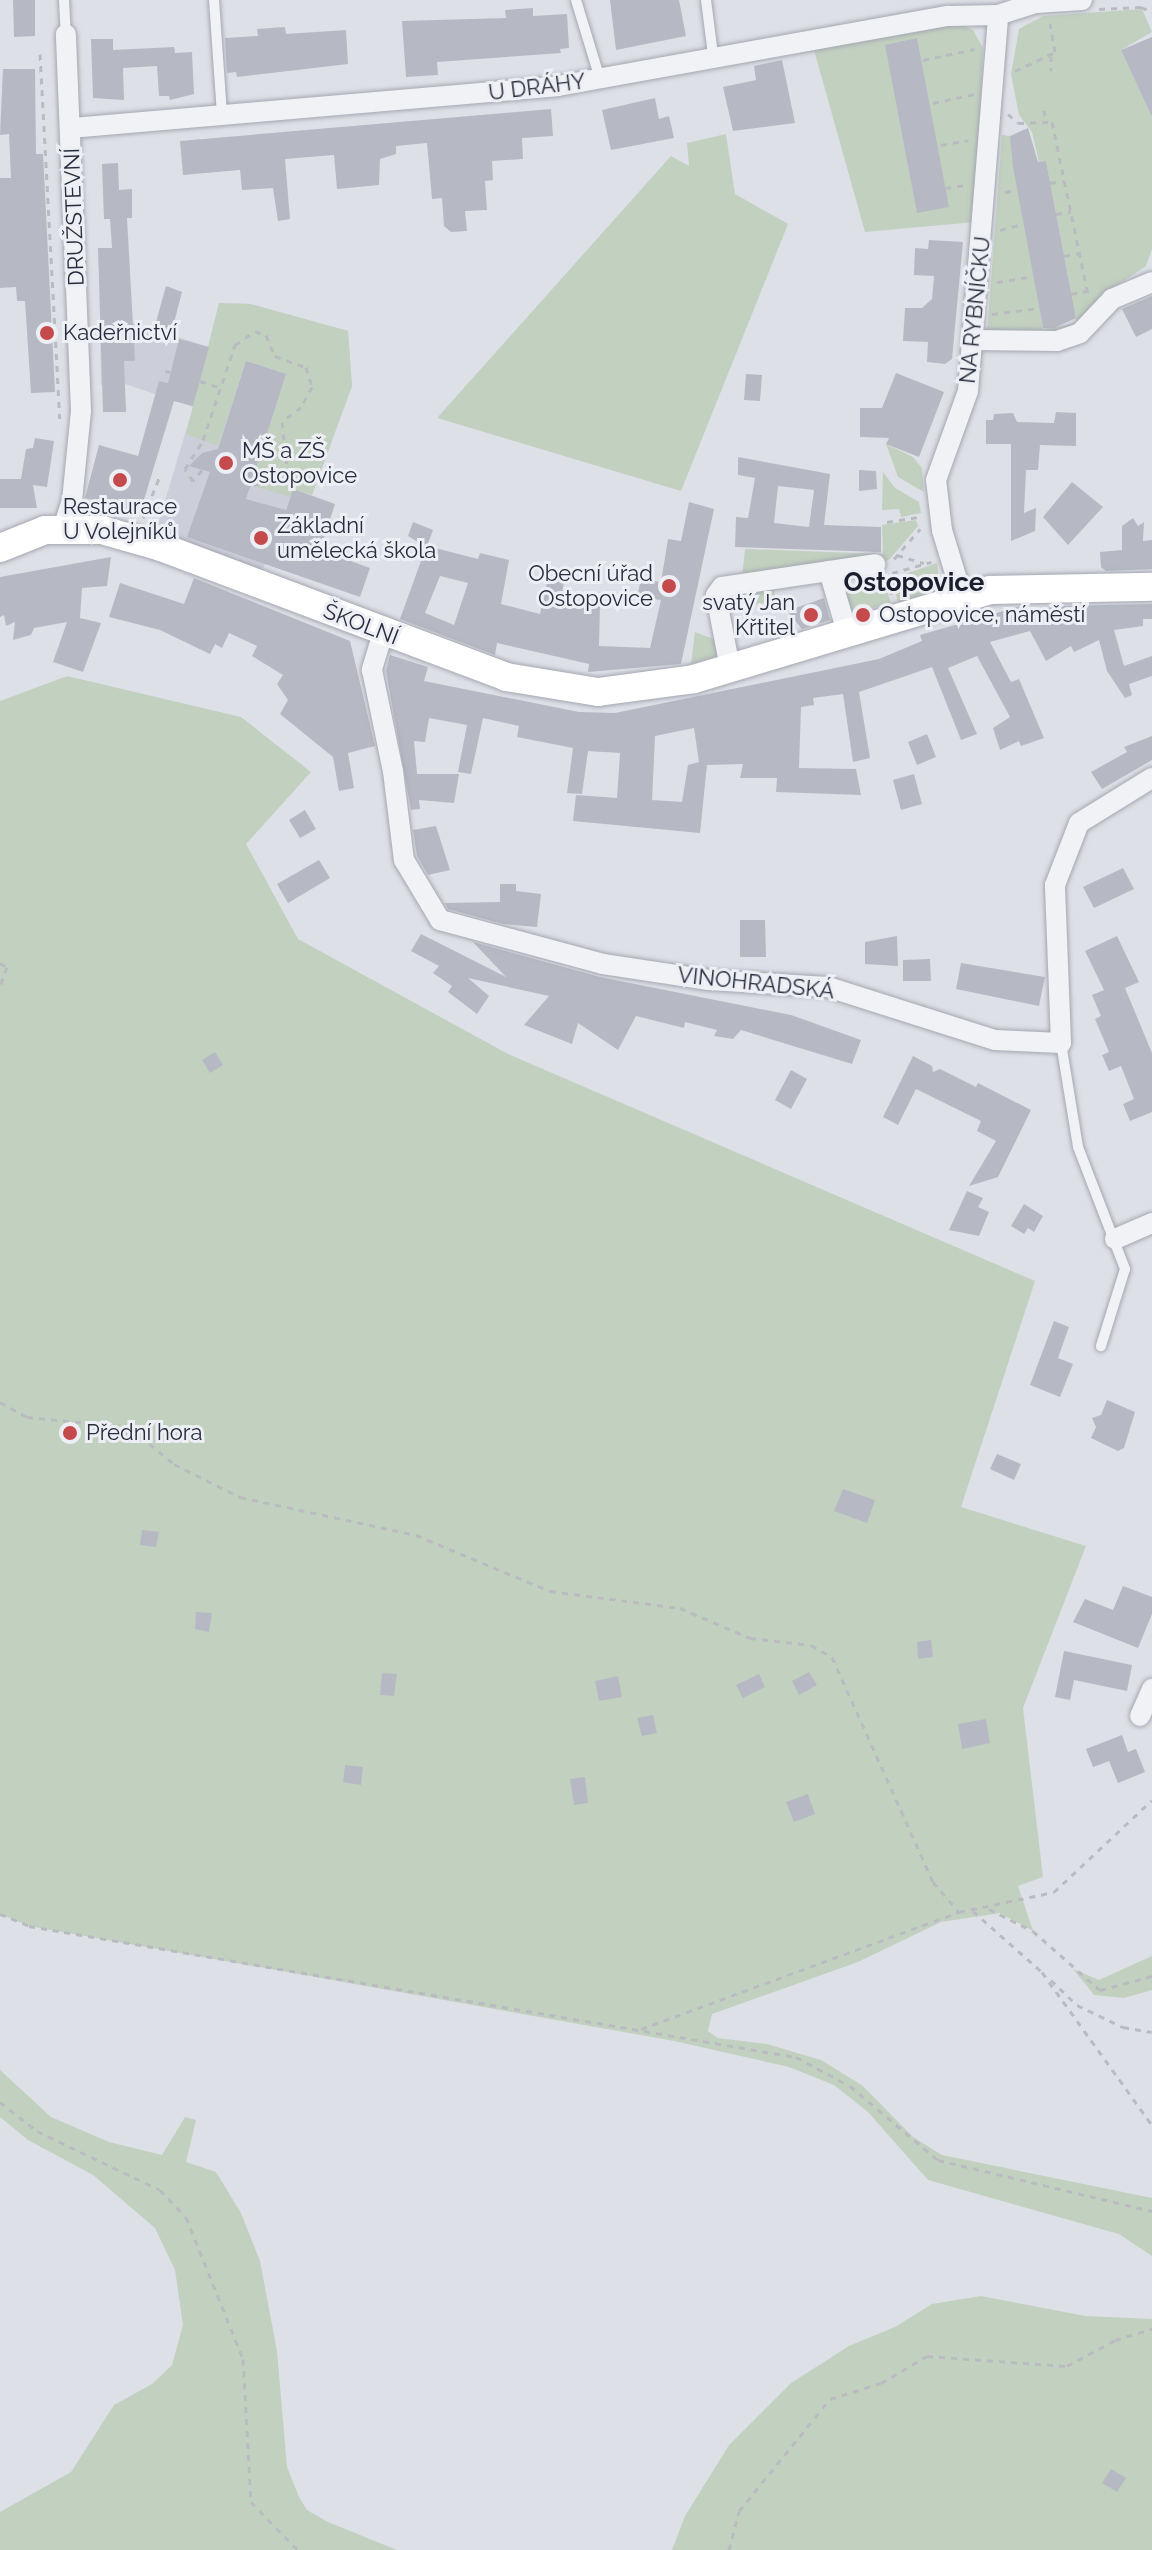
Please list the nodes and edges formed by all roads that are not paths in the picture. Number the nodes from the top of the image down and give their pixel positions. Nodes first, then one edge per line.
1 (64, 0) edge
2 (214, 0) edge
3 (576, 0) edge
4 (706, 0) edge
5 (1089, 4) edge
6 (998, 15) junction
7 (66, 34) joint
8 (713, 55) junction
9 (600, 79) junction
10 (222, 117) junction
11 (71, 128) junction
12 (1152, 282) edge
13 (973, 340) junction
14 (63, 528) junction
15 (0, 548) edge
16 (883, 563) road end
17 (829, 571) junction
18 (1152, 587) edge
19 (962, 596) junction
20 (844, 622) dead end
21 (383, 633) junction
22 (730, 668) junction
23 (1152, 778) edge
24 (1061, 1043) junction
25 (1152, 1223) edge
26 (1115, 1239) junction
27 (1101, 1346) dead end
28 (1152, 1689) edge
29 (1140, 1716) dead end

1 - 7 lane, DRUŽSTEVNÍ
2 - 10 lane
3 - 9 lane
4 - 8 lane
5 - 6 street, U DRÁHY
6 - 8 street, U DRÁHY
6 - 13 street, NA RYBNÍČKU
7 - 11 street, DRUŽSTEVNÍ
8 - 9 street, U DRÁHY
9 - 10 street, U DRÁHY
10 - 11 street, U DRÁHY
11 - 14 street, DRUŽSTEVNÍ
12 - 13 street
13 - 19 street, NA RYBNÍČKU
14 - 15 street, ŠKOLNÍ
14 - 21 street, ŠKOLNÍ
16 - 17 street
17 - 20 street
17 - 22 street
18 - 19 street, ŠKOLNÍ
19 - 22 street, ŠKOLNÍ
21 - 22 street, ŠKOLNÍ
21 - 24 street, VINOHRADSKÁ
23 - 24 street
24 - 26 lane
25 - 26 street
26 - 27 lane
28 - 29 street

